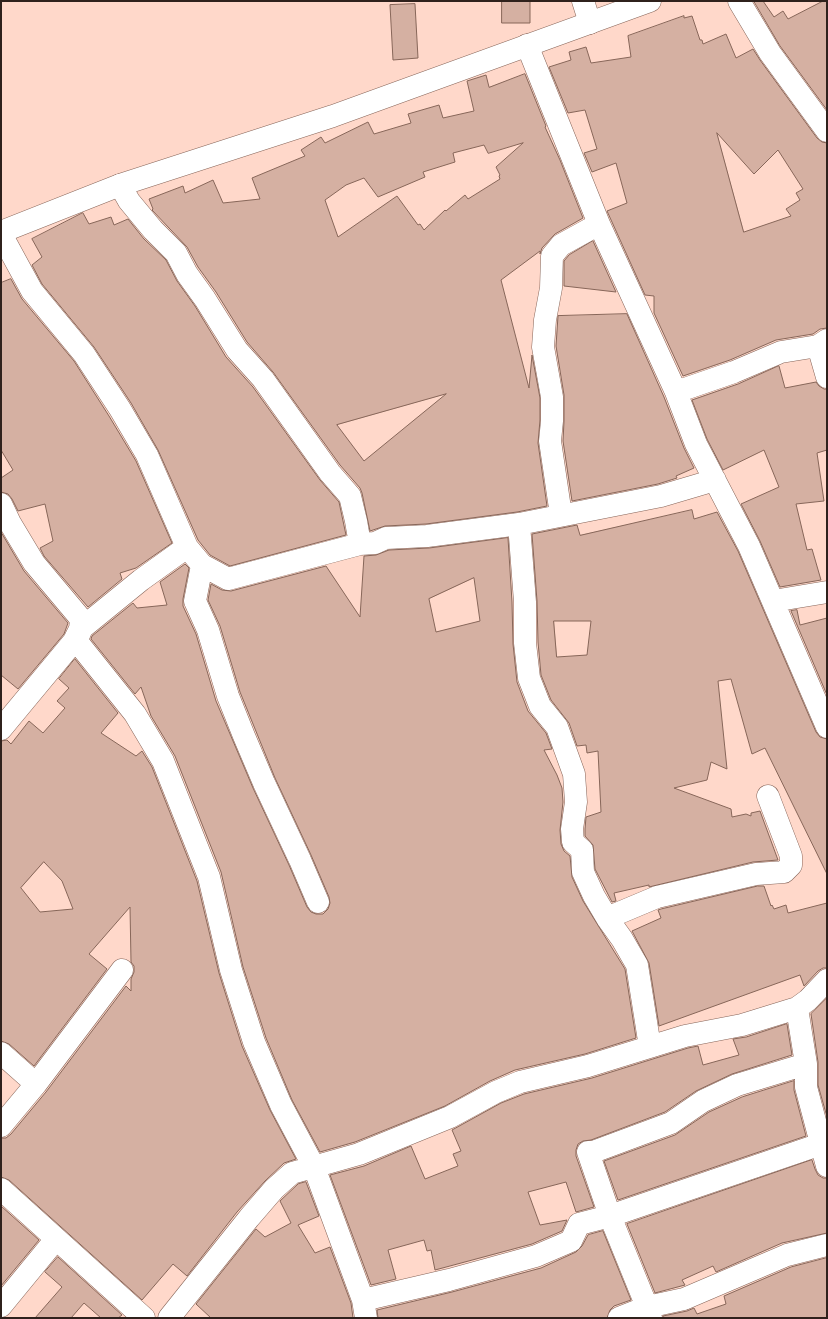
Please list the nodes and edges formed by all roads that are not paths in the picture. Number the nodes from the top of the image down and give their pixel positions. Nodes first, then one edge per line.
1 (583, 1) edge
2 (650, 1) edge
3 (739, 1) edge
4 (590, 23) junction
5 (527, 45) junction
6 (827, 131) edge
7 (120, 185) junction
8 (599, 224) junction
9 (1, 233) edge
10 (822, 343) edge
11 (827, 377) edge
12 (676, 392) junction
13 (715, 480) junction
14 (561, 515) junction
15 (4, 519) edge
16 (519, 524) junction
17 (360, 544) junction
18 (187, 546) junction
19 (202, 565) junction
20 (827, 592) edge
21 (773, 601) junction
22 (75, 639) junction
23 (827, 726) edge
24 (1, 729) edge
25 (768, 796) dead end
26 (318, 902) dead end
27 (607, 918) junction
28 (122, 970) dead end
29 (827, 980) edge
30 (797, 1008) junction
31 (650, 1047) junction
32 (1, 1053) edge
33 (806, 1064) junction
34 (36, 1084) junction
35 (1, 1126) edge
36 (821, 1144) junction
37 (827, 1166) edge
38 (314, 1167) junction
39 (1, 1189) edge
40 (610, 1216) junction
41 (56, 1239) junction
42 (827, 1245) edge
43 (1, 1306) edge
44 (364, 1309) edge
45 (649, 1313) edge
46 (144, 1318) edge
47 (169, 1318) edge
48 (619, 1318) edge

1 - 4 street
2 - 4 street
3 - 6 street
4 - 5 street
5 - 7 street
5 - 8 street
7 - 9 street
7 - 17 street
8 - 12 street
8 - 14 street
9 - 18 street
10 - 11 street
10 - 12 street
12 - 13 street
13 - 14 street
13 - 21 street
14 - 16 street
15 - 22 street
16 - 17 street
16 - 27 street
17 - 19 street
18 - 19 street
18 - 22 street
19 - 26 street
20 - 21 street
21 - 23 street
22 - 24 street
22 - 38 street
25 - 27 street
27 - 31 street
28 - 34 street
29 - 30 street
30 - 31 street
30 - 33 street
31 - 38 street
32 - 34 street
33 - 36 street
33 - 40 street
34 - 35 street
36 - 37 street
36 - 40 street
38 - 44 street
38 - 47 street
39 - 41 street
40 - 44 street
40 - 45 street
41 - 43 street
41 - 46 street
42 - 45 street
45 - 48 street

